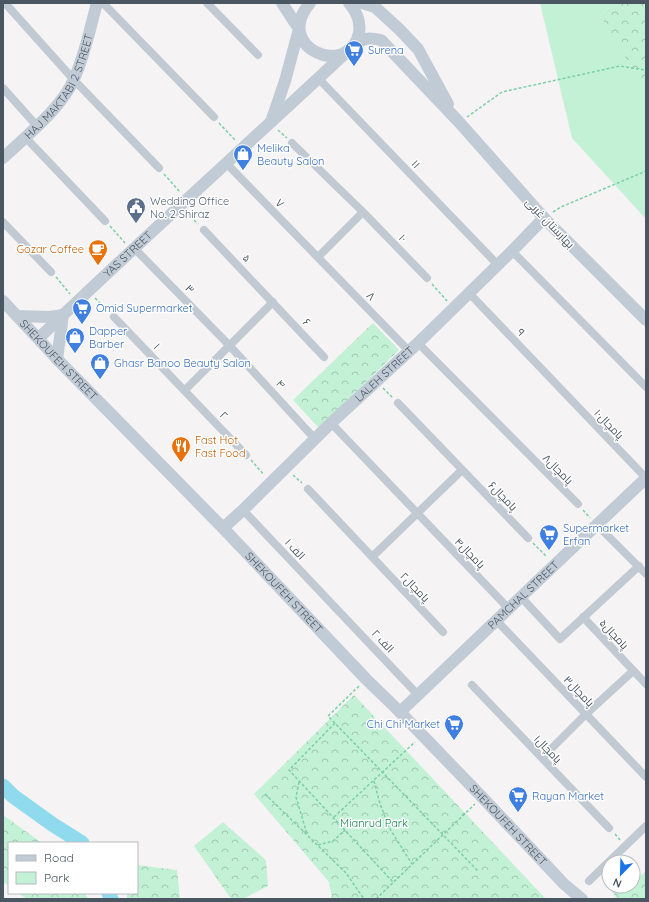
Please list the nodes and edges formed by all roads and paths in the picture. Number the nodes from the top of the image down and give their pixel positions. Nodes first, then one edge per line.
1 (5, 3) edge
2 (97, 3) edge
3 (103, 3) edge
4 (208, 3) edge
5 (282, 3) edge
6 (310, 3) edge
7 (349, 3) edge
8 (362, 3) edge
9 (300, 29) junction
10 (353, 46) junction
11 (258, 55) dead end
12 (646, 70) edge
13 (318, 78) junction
14 (74, 80) junction
15 (3, 88) edge
16 (214, 117) joint
17 (459, 122) junction
18 (271, 123) junction
19 (37, 126) junction
20 (25, 137) junction
21 (292, 143) joint
22 (242, 148) junction
23 (3, 158) edge
24 (226, 163) junction
25 (159, 168) joint
26 (646, 170) edge
27 (183, 203) junction
28 (363, 212) junction
29 (544, 218) junction
30 (105, 221) joint
31 (3, 222) edge
32 (204, 230) joint
33 (133, 249) junction
34 (512, 251) junction
35 (318, 258) junction
36 (498, 265) junction
37 (51, 272) joint
38 (427, 278) joint
39 (88, 290) junction
40 (469, 293) junction
41 (3, 301) edge
42 (77, 301) junction
43 (274, 302) junction
44 (454, 308) junction
45 (64, 315) junction
46 (17, 316) junction
47 (114, 317) joint
48 (646, 320) edge
49 (39, 338) junction
50 (418, 343) junction
51 (229, 345) junction
52 (408, 351) junction
53 (324, 357) dead end
54 (57, 359) junction
55 (376, 381) junction
56 (557, 386) joint
57 (646, 387) edge
58 (185, 390) junction
59 (398, 403) joint
60 (331, 423) junction
61 (316, 439) junction
62 (246, 455) joint
63 (286, 468) junction
64 (462, 470) junction
65 (646, 478) edge
66 (271, 482) junction
67 (308, 489) joint
68 (578, 504) joint
69 (243, 510) junction
70 (416, 514) junction
71 (597, 525) junction
72 (222, 528) junction
73 (528, 538) joint
74 (372, 557) junction
75 (554, 564) junction
76 (639, 566) junction
77 (646, 574) edge
78 (521, 597) junction
79 (331, 602) joint
80 (508, 608) junction
81 (583, 617) junction
82 (496, 620) junction
83 (443, 632) dead end
84 (633, 671) junction
85 (366, 679) junction
86 (646, 684) edge
87 (472, 685) dead end
88 (419, 696) junction
89 (400, 712) junction
90 (586, 714) junction
91 (335, 723) junction
92 (422, 736) junction
93 (542, 758) junction
94 (383, 773) junction
95 (646, 778) edge
96 (300, 781) junction
97 (374, 781) junction
98 (265, 794) dead end
99 (482, 797) junction
100 (334, 818) junction
101 (646, 826) edge
102 (609, 828) joint
103 (345, 830) junction
104 (443, 835) junction
105 (308, 836) junction
106 (318, 846) junction
107 (626, 846) junction
108 (412, 864) junction
109 (478, 870) dead end
110 (589, 881) dead end
111 (393, 882) junction
112 (564, 884) junction
113 (364, 899) edge
114 (376, 899) edge
115 (570, 899) edge
116 (582, 899) edge

1 - 14 street
2 - 14 street, HAJ MAKTABI 2 STREET
3 - 16 street
4 - 11 street
5 - 9 street
6 - 9 street
7 - 10 street
8 - 17 street, بهارستان غربی
9 - 10 street
9 - 18 street
10 - 13 street, YAS STREET
10 - 17 street, بهارستان غربی
12 - 17 path
13 - 18 street, YAS STREET
13 - 36 street, ۱۱
14 - 19 street, HAJ MAKTABI 2 STREET
14 - 25 street
15 - 19 street
16 - 22 path
17 - 29 street, بهارستان غربی
18 - 21 path
18 - 22 street, YAS STREET
19 - 20 street, HAJ MAKTABI 2 STREET
20 - 23 street, HAJ MAKTABI 2 STREET
20 - 30 street
21 - 28 street
22 - 24 street, YAS STREET
24 - 27 street, YAS STREET
24 - 35 street, ۷
25 - 27 path
26 - 29 path
27 - 32 path
27 - 33 street, YAS STREET
28 - 35 street
28 - 38 street, ۱۰
29 - 34 street, LALEH STREET
29 - 48 street, بهارستان غربی
30 - 33 path
31 - 37 street
32 - 43 street, ۵
33 - 39 street, YAS STREET
33 - 51 street, ۳
34 - 36 street, LALEH STREET
34 - 57 street
35 - 52 street, ۸
36 - 40 street, LALEH STREET
37 - 42 path
38 - 44 path
39 - 42 street, YAS STREET
39 - 47 path
40 - 44 street, LALEH STREET
40 - 56 street, ۹
41 - 46 street, SHEKOUFEH STREET
42 - 45 street, YAS STREET
43 - 51 street
43 - 53 street, ۶
44 - 50 street, LALEH STREET
45 - 46 street
45 - 49 street, YAS STREET
45 - 54 street
46 - 49 street, SHEKOUFEH STREET
47 - 58 street, ۱
49 - 54 street, SHEKOUFEH STREET
50 - 52 street, LALEH STREET
50 - 68 street, پامچال۸
51 - 58 street
51 - 61 street, ۴
52 - 55 street, LALEH STREET
54 - 72 street, SHEKOUFEH STREET
55 - 59 path
55 - 60 street, LALEH STREET
56 - 65 street, پامچال۱۰
58 - 62 street, ۲
59 - 64 street
60 - 61 street, LALEH STREET
60 - 70 street
61 - 63 street, LALEH STREET
62 - 66 path
63 - 66 street, LALEH STREET
63 - 67 path
64 - 70 street
64 - 73 street, پامچال۶
65 - 71 street, PAMCHAL STREET
66 - 69 street, LALEH STREET
67 - 74 street
68 - 71 path
69 - 72 street, LALEH STREET
69 - 79 street, ۱ الف
70 - 74 street
70 - 80 street, پامچال۴
71 - 75 street, PAMCHAL STREET
71 - 76 street
72 - 85 street, SHEKOUFEH STREET
73 - 75 path
74 - 83 street, پامچال۲
75 - 78 street, PAMCHAL STREET
76 - 77 street
76 - 81 street
78 - 80 street, PAMCHAL STREET
78 - 81 street
79 - 88 street, ۲ الف
80 - 82 street, PAMCHAL STREET
81 - 84 street, پامچال۵
82 - 88 street, PAMCHAL STREET
82 - 90 street, پامچال۳
84 - 86 street, پامچال۵
84 - 90 street
85 - 89 street, SHEKOUFEH STREET
85 - 91 path
87 - 93 street, پامچال۱
88 - 89 street, PAMCHAL STREET
89 - 92 street, SHEKOUFEH STREET
90 - 93 street
90 - 95 street, پامچال۳
91 - 94 path
91 - 96 path
92 - 94 path
92 - 99 street, SHEKOUFEH STREET
93 - 102 street, پامچال۱
94 - 97 path
94 - 104 path
96 - 100 path
96 - 105 path
97 - 100 path
97 - 108 path
98 - 105 path
99 - 104 path
99 - 112 street, SHEKOUFEH STREET
100 - 103 path
101 - 107 street
102 - 107 path
103 - 106 path
103 - 111 path
104 - 108 path
104 - 109 path
105 - 106 path
106 - 113 path
107 - 110 street
108 - 111 path
111 - 114 path
112 - 115 street, SHEKOUFEH STREET
112 - 116 street, SHEKOUFEH STREET

